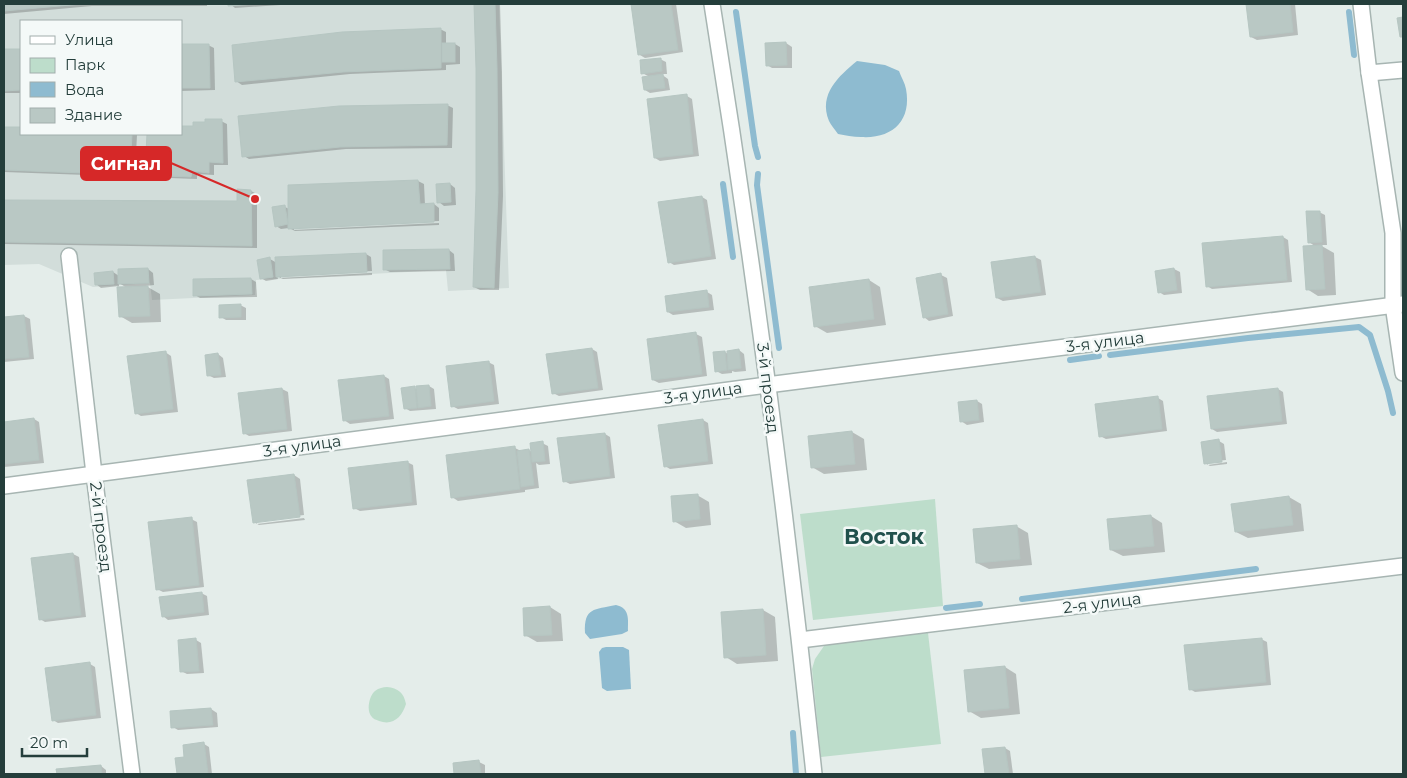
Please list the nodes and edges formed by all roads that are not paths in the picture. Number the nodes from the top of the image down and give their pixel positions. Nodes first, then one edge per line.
1 (712, 4) edge
2 (1362, 4) edge
3 (1403, 70) edge
4 (1369, 73) junction
5 (69, 256) dead end
6 (1398, 305) edge
7 (1403, 373) edge
8 (767, 385) junction
9 (94, 474) junction
10 (4, 486) edge
11 (1403, 566) edge
12 (800, 640) junction
13 (132, 774) edge
14 (814, 774) edge

1 - 8 street, 3-й проезд
2 - 4 street
3 - 4 street
4 - 6 street
5 - 9 street, 2-й проезд
6 - 7 street
6 - 8 street, 3-я улица
8 - 9 street, 3-я улица
8 - 12 street, 3-й проезд
9 - 10 street, 3-я улица
9 - 13 street, 2-й проезд
11 - 12 street, 2-я улица
12 - 14 street, 3-й проезд

